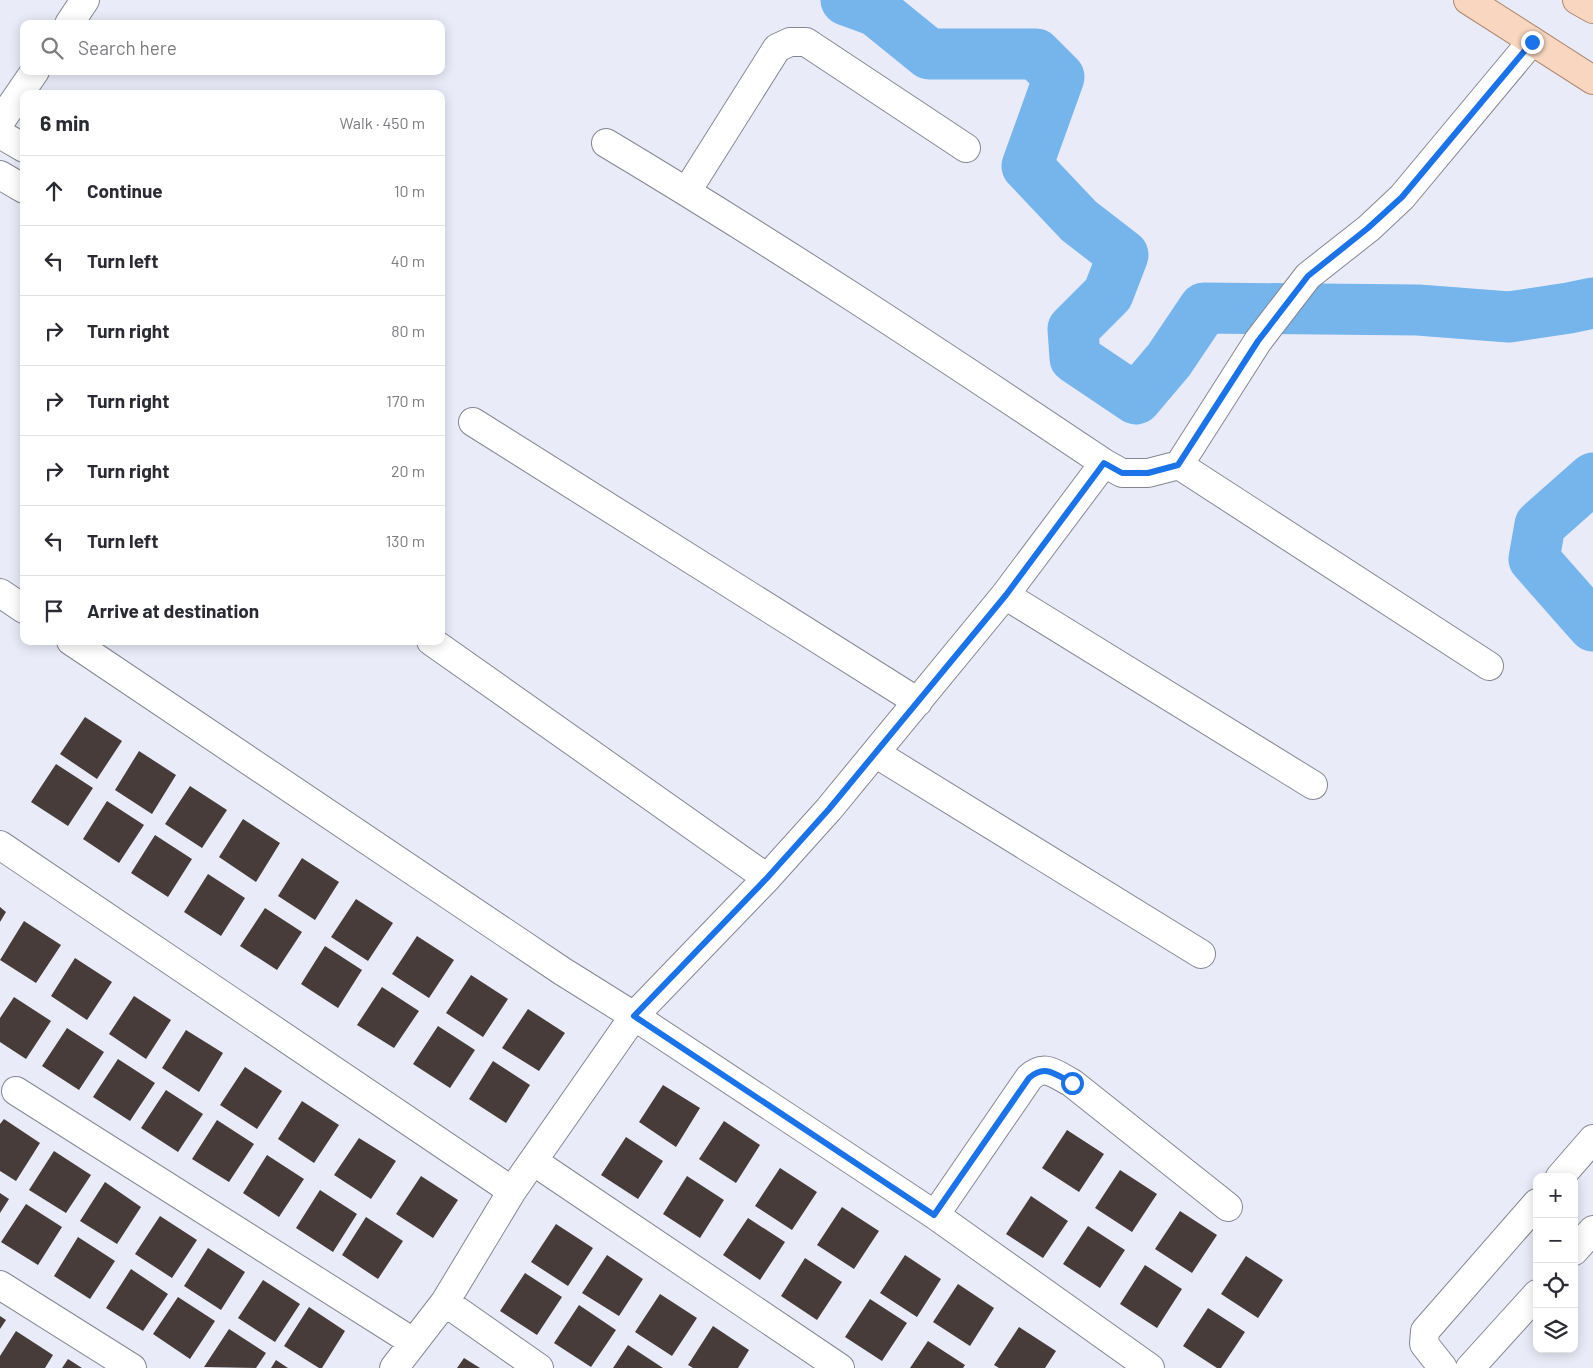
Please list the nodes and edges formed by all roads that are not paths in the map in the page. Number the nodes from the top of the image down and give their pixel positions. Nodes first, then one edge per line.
1 (86, 0) edge
2 (1468, 0) edge
3 (1577, 0) edge
4 (1593, 9) edge
5 (72, 20) edge
6 (1532, 42) junction
7 (32, 75) edge
8 (1593, 80) edge
9 (22, 90) edge
10 (20, 93) edge
11 (0, 122) edge
12 (0, 134) edge
13 (606, 143) dead end
14 (20, 146) edge
15 (966, 148) dead end
16 (0, 175) edge
17 (20, 187) edge
18 (687, 191) junction
19 (473, 422) dead end
20 (1104, 463) junction
21 (1178, 465) junction
22 (0, 593) edge
23 (1006, 595) junction
24 (20, 606) edge
25 (78, 645) edge
26 (437, 645) edge
27 (1489, 666) dead end
28 (918, 702) junction
29 (875, 753) junction
30 (1313, 785) dead end
31 (0, 845) edge
32 (767, 878) junction
33 (1201, 954) dead end
34 (634, 1016) junction
35 (16, 1091) dead end
36 (1593, 1139) edge
37 (533, 1161) junction
38 (1563, 1173) edge
39 (512, 1191) junction
40 (1228, 1207) dead end
41 (1533, 1208) edge
42 (934, 1215) junction
43 (1593, 1230) edge
44 (1578, 1247) edge
45 (0, 1285) edge
46 (1533, 1298) edge
47 (445, 1302) junction
48 (413, 1342) junction
49 (132, 1368) edge
50 (394, 1368) edge
51 (539, 1368) edge
52 (840, 1368) edge
53 (1150, 1368) edge
54 (1443, 1368) edge
55 (1470, 1368) edge

1 - 5 street
2 - 6 main road
3 - 4 main road
6 - 8 main road
6 - 21 street
7 - 9 street
10 - 11 street
12 - 14 street
13 - 18 street
15 - 18 street
16 - 17 street
18 - 20 street
19 - 28 street
20 - 21 street
20 - 23 street
21 - 27 street
22 - 24 street
23 - 28 street
23 - 30 street
25 - 34 street
26 - 32 street
28 - 29 street
29 - 32 street
29 - 33 street
31 - 39 street
32 - 34 street
34 - 37 street
34 - 42 street
35 - 48 street
36 - 38 street
37 - 39 street
37 - 52 street
39 - 47 street
40 - 42 street
41 - 54 street
42 - 53 street
43 - 44 street
45 - 49 street
46 - 55 street
47 - 48 street
47 - 51 street
48 - 50 street

